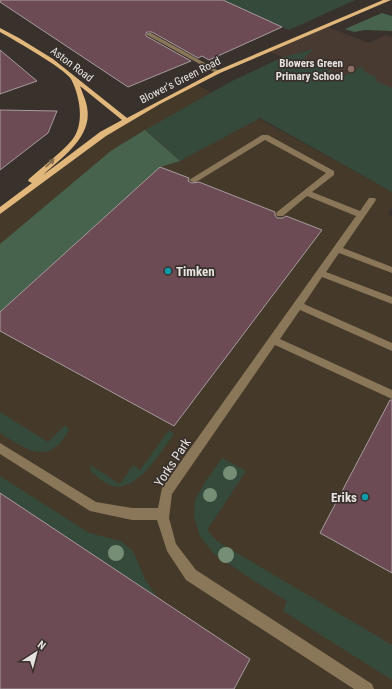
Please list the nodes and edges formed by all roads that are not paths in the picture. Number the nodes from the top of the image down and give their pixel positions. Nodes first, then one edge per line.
1 (388, 0) edge
2 (0, 30) edge
3 (149, 34) dead end
4 (218, 72) junction
5 (74, 79) junction
6 (127, 121) junction
7 (193, 180) dead end
8 (306, 193) junction
9 (372, 200) dead end
10 (1, 210) edge
11 (280, 214) dead end
12 (362, 215) junction
13 (338, 249) junction
14 (392, 270) edge
15 (321, 273) junction
16 (392, 301) edge
17 (298, 305) junction
18 (273, 340) junction
19 (392, 347) edge
20 (392, 395) edge
21 (0, 448) edge
22 (163, 514) junction
23 (367, 689) edge

1 - 4 main road, Blower's Green Road
2 - 5 main road, Aston Road
3 - 4 street
4 - 6 main road, Blower's Green Road
5 - 6 main road, Aston Road
10 -> 5 main road
6 - 10 main road, Blower's Green Road
7 - 8 street
8 - 11 street
8 - 12 street
9 - 12 street, Yorks Park
12 - 13 street, Yorks Park
13 - 14 street
13 - 15 street, Yorks Park
15 - 16 street
15 - 17 street, Yorks Park
17 - 18 street, Yorks Park
17 - 19 street
18 - 20 street
18 - 22 street, Yorks Park
21 - 22 street
22 - 23 street, Yorks Park

